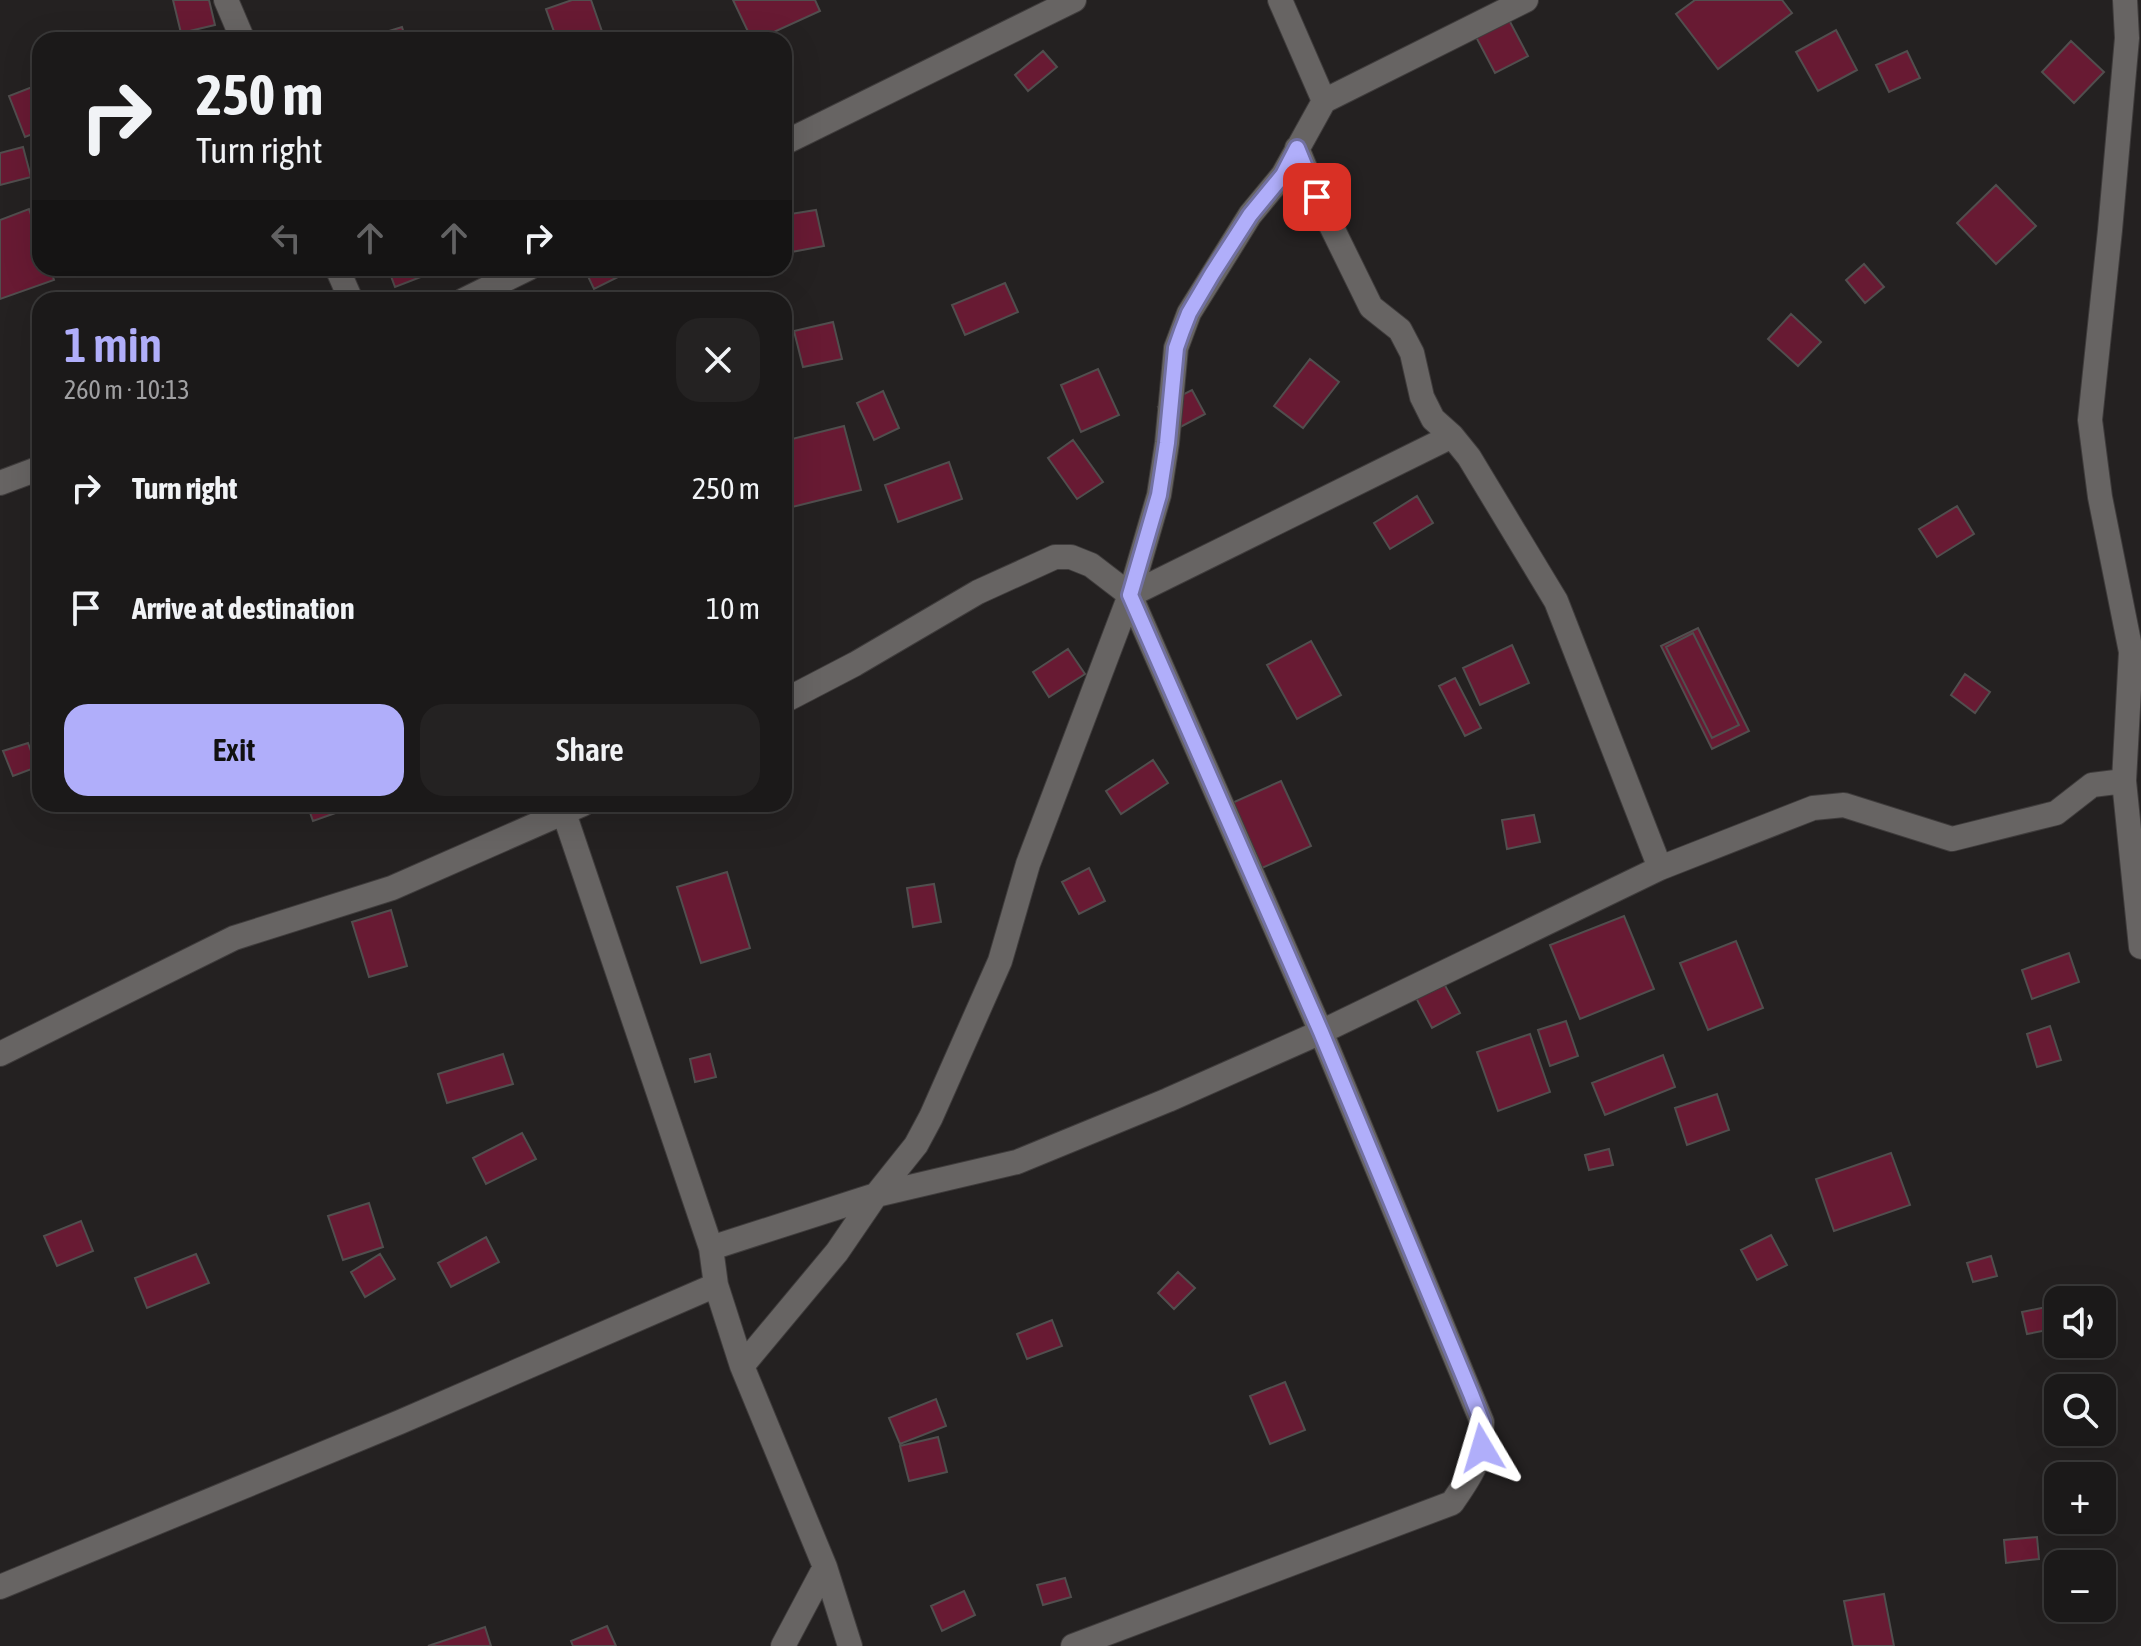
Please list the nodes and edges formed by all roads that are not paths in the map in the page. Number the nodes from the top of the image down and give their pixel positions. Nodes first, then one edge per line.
1 (226, 0) edge
2 (1074, 0) edge
3 (1280, 0) edge
4 (1526, 0) edge
5 (2125, 0) edge
6 (240, 32) edge
7 (1324, 101) junction
8 (792, 139) edge
9 (1297, 148) junction
10 (513, 276) edge
11 (480, 292) edge
12 (1452, 436) junction
13 (32, 471) edge
14 (0, 483) edge
15 (1140, 559) junction
16 (1091, 565) junction
17 (1130, 595) junction
18 (792, 697) edge
19 (2124, 781) junction
20 (559, 812) edge
21 (572, 812) edge
22 (1660, 868) junction
23 (2141, 947) edge
24 (1321, 1032) junction
25 (0, 1054) edge
26 (876, 1195) junction
27 (711, 1248) junction
28 (716, 1285) junction
29 (742, 1366) junction
30 (825, 1567) junction
31 (0, 1587) edge
32 (783, 1646) edge
33 (850, 1646) edge
34 (1073, 1646) edge

1 - 6 street
2 - 8 street
3 - 7 street
4 - 7 street
5 - 19 street
7 - 9 street
9 - 12 street
9 - 15 street
10 - 11 street
12 - 17 street
12 - 22 street
13 - 14 street
15 - 16 street
15 - 17 street
16 - 17 street
16 - 18 street
17 - 24 street
17 - 26 street
19 - 22 street
19 - 23 street
20 - 25 street
21 - 27 street
22 - 24 street
24 - 26 street
24 - 34 street
26 - 27 street
26 - 29 street
27 - 28 street
28 - 29 street
28 - 31 street
29 - 30 street
30 - 32 street
30 - 33 street

